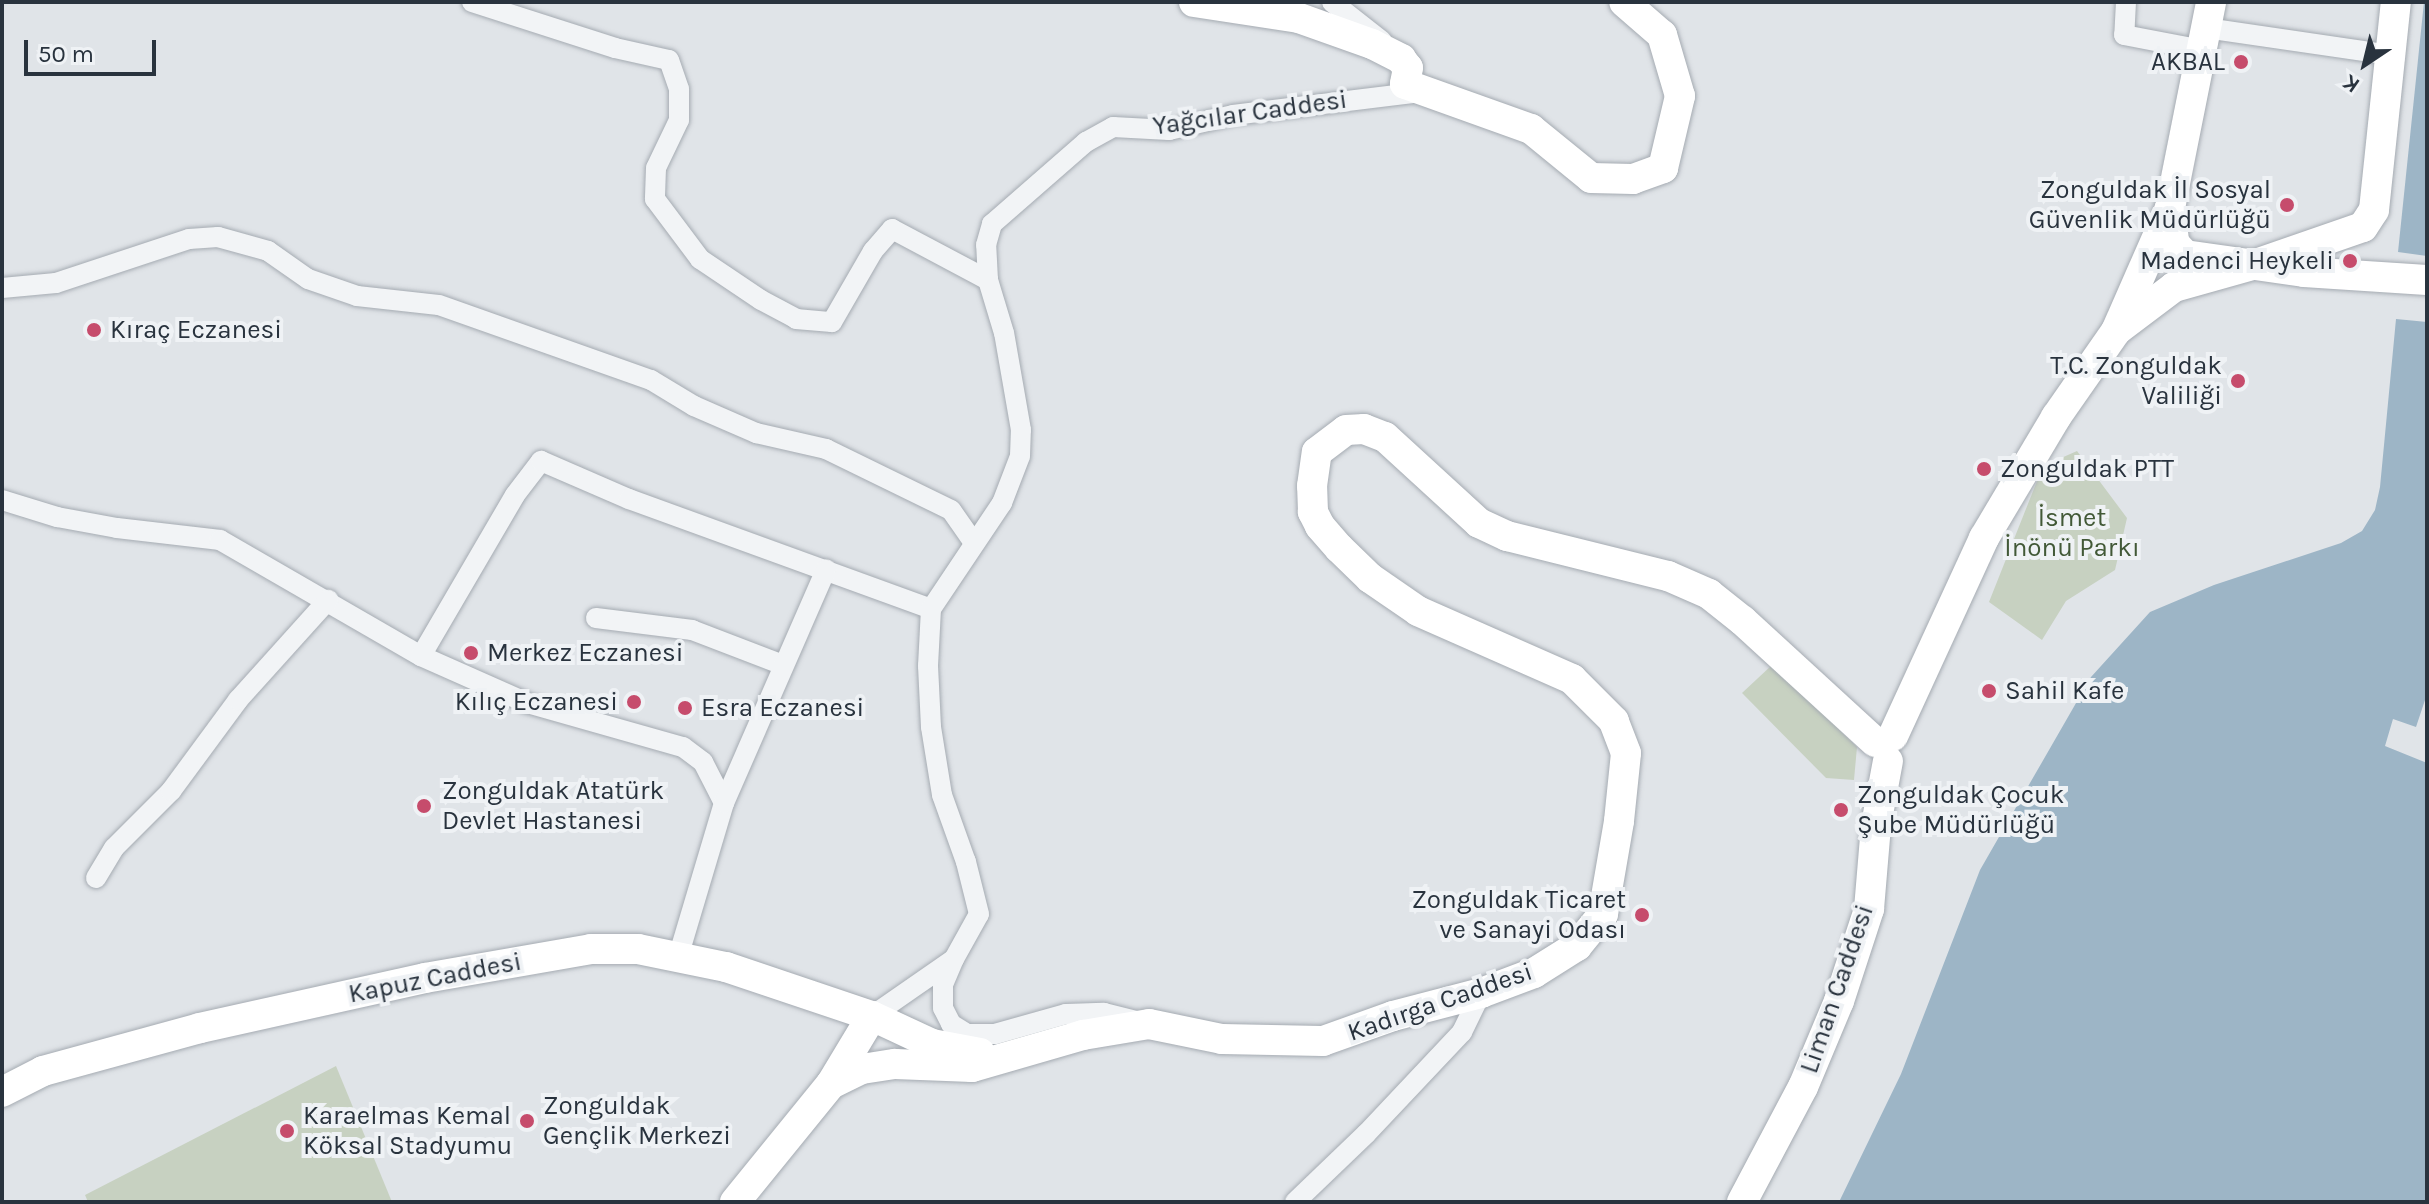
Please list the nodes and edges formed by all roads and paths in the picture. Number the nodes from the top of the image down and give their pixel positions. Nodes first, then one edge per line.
1 (472, 2) edge
2 (1194, 2) edge
3 (1332, 2) edge
4 (1624, 2) edge
5 (2126, 2) edge
6 (2396, 2) edge
7 (2206, 27) edge
8 (2390, 55) junction
9 (1401, 59) junction
10 (1431, 91) junction
11 (2170, 208) junction
12 (2369, 217) junction
13 (2256, 264) junction
14 (2378, 276) junction
15 (988, 280) junction
16 (2427, 280) edge
17 (2, 288) edge
18 (2116, 331) junction
19 (2, 500) edge
20 (974, 543) junction
21 (826, 569) junction
22 (328, 600) junction
23 (931, 609) junction
24 (596, 618) dead end
25 (421, 656) junction
26 (783, 665) junction
27 (1885, 746) junction
28 (724, 803) junction
29 (96, 878) dead end
30 (678, 957) junction
31 (954, 959) junction
32 (1481, 993) junction
33 (826, 1002) junction
34 (872, 1016) junction
35 (1149, 1024) junction
36 (1017, 1054) junction
37 (831, 1084) junction
38 (2, 1092) edge
39 (735, 1202) edge
40 (1295, 1202) edge
41 (1742, 1202) edge

1 - 15 street
2 - 9 main road
3 - 9 street
4 - 10 main road
5 - 7 street
6 - 8 main road
7 - 8 street
7 - 11 main road
8 - 12 main road
9 - 10 main road
10 - 15 street, Yağcılar Caddesi
11 - 13 main road
11 - 18 main road
12 - 13 main road
12 - 14 main road
13 - 14 main road
13 - 18 main road
14 - 16 main road
15 - 20 street, Yağcılar Caddesi
17 - 20 street
18 - 27 main road, Liman Caddesi
19 - 22 street
20 - 23 street, Yağcılar Caddesi
21 - 23 street
21 - 25 street
21 - 26 street
22 - 25 street
22 - 29 street
23 - 31 street
24 - 26 street
25 - 28 street
26 - 28 street
27 - 32 main road, Kadırga Caddesi
27 - 41 main road, Liman Caddesi
28 - 30 street
30 - 33 main road, Kapuz Caddesi
30 - 38 main road, Kapuz Caddesi
31 - 34 street
31 - 35 street
32 - 35 main road, Kadırga Caddesi
32 - 40 street
33 - 34 main road, Kapuz Caddesi
33 - 37 main road
34 - 36 main road, Kapuz Caddesi
34 - 37 main road
35 - 36 main road, Kadırga Caddesi
36 - 37 main road, Kadırga Caddesi
37 - 39 main road

